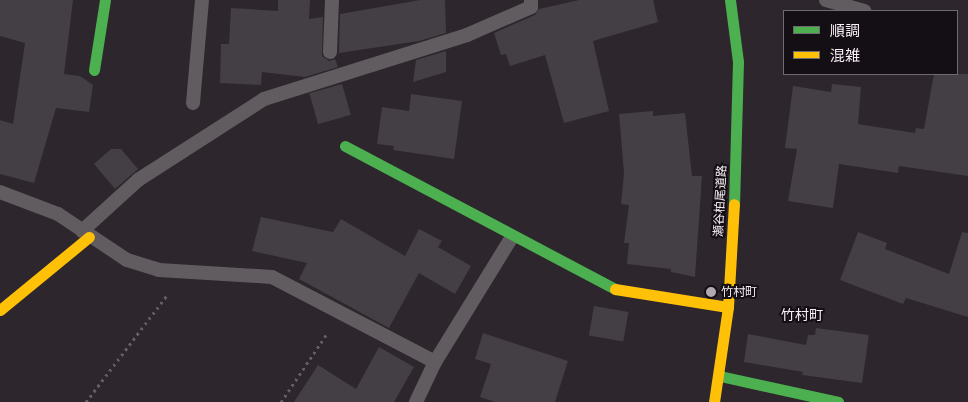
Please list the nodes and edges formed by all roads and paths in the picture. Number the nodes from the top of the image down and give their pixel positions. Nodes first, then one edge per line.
1 (105, 0) edge
2 (202, 0) edge
3 (332, 0) edge
4 (531, 0) edge
5 (730, 0) edge
6 (826, 0) edge
7 (861, 10) edge
8 (330, 52) dead end
9 (94, 70) dead end
10 (193, 103) dead end
11 (345, 146) dead end
12 (0, 192) edge
13 (86, 234) junction
14 (512, 237) junction
15 (184, 271) junction
16 (728, 307) junction
17 (0, 310) edge
18 (341, 313) junction
19 (435, 362) junction
20 (720, 376) junction
21 (86, 402) edge
22 (281, 402) edge
23 (416, 402) edge
24 (714, 402) edge
25 (838, 402) edge

1 - 9 street
2 - 10 lane
3 - 8 lane
4 - 13 lane
5 - 16 street, 瀬谷柏尾道路
6 - 7 lane
11 - 14 street
12 - 13 lane
13 - 15 lane
13 - 17 street
14 - 16 street
14 - 19 lane
15 - 18 lane
15 - 21 path
16 - 20 street, 瀬谷柏尾道路
18 - 19 lane
18 - 22 path
19 - 23 lane
20 - 24 street, 瀬谷柏尾道路
20 - 25 street

